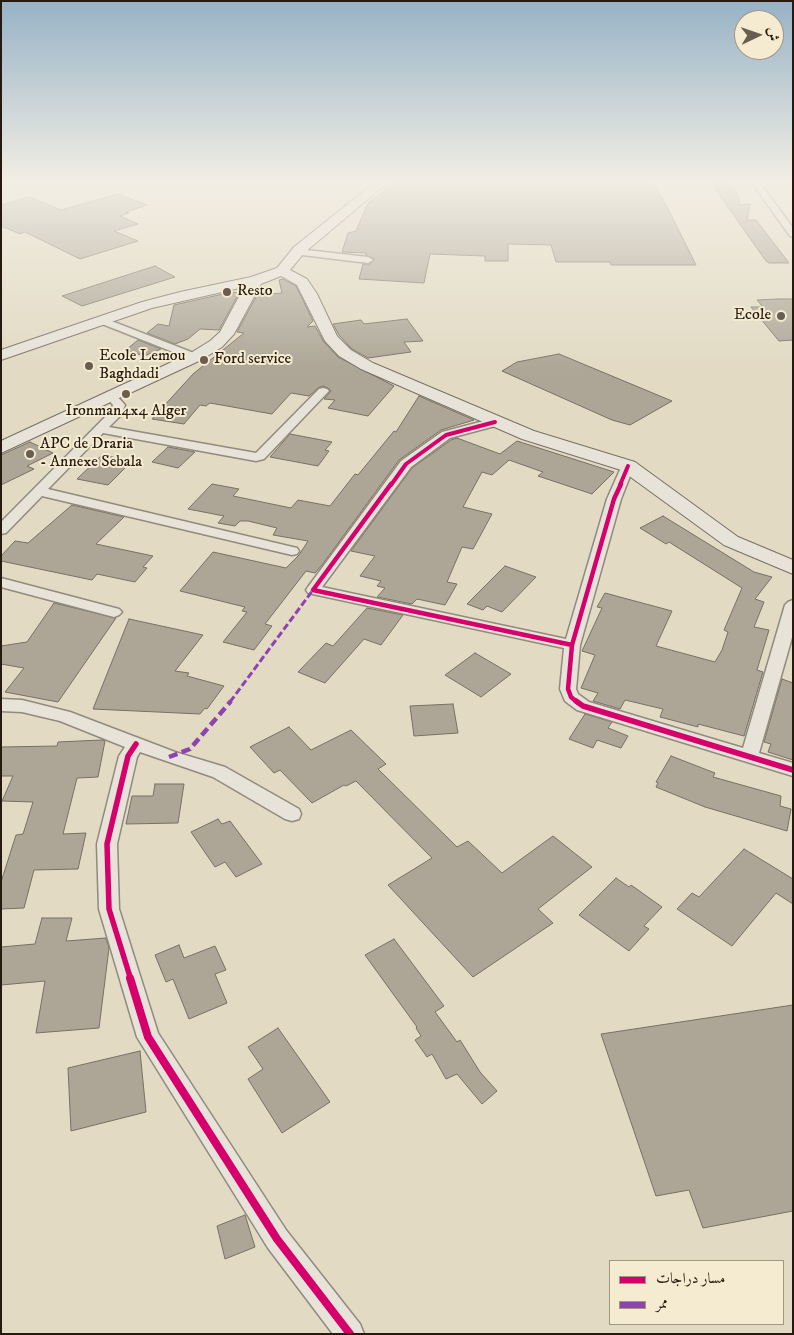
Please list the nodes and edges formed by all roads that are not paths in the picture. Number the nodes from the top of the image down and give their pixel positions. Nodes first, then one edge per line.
1 (305, 245) edge
2 (297, 252) junction
3 (368, 260) dead end
4 (282, 271) junction
5 (255, 280) junction
6 (101, 320) junction
7 (1, 355) edge
8 (195, 357) junction
9 (324, 391) dead end
10 (112, 397) junction
11 (495, 422) junction
12 (100, 428) junction
13 (1, 448) edge
14 (628, 466) junction
15 (38, 491) junction
16 (1, 530) edge
17 (292, 551) dead end
18 (793, 568) edge
19 (1, 582) edge
20 (793, 605) edge
21 (114, 612) dead end
22 (572, 645) junction
23 (1, 705) edge
24 (136, 744) junction
25 (749, 757) junction
26 (793, 770) edge
27 (292, 814) dead end
28 (350, 1334) edge

1 - 2 main road
2 - 3 street
2 - 4 main road
4 - 5 main road
4 - 11 main road
5 - 6 main road
5 - 8 main road
6 - 7 main road
6 - 8 street
8 - 10 main road
9 - 12 street
10 - 12 street
10 - 13 main road
11 - 14 main road
11 - 22 street
12 - 15 street
14 - 18 main road
14 - 22 street
15 - 16 street
15 - 17 street
19 - 21 street
20 - 25 street
22 - 25 street
23 - 24 street
24 - 27 street
24 - 28 street
25 - 26 street

